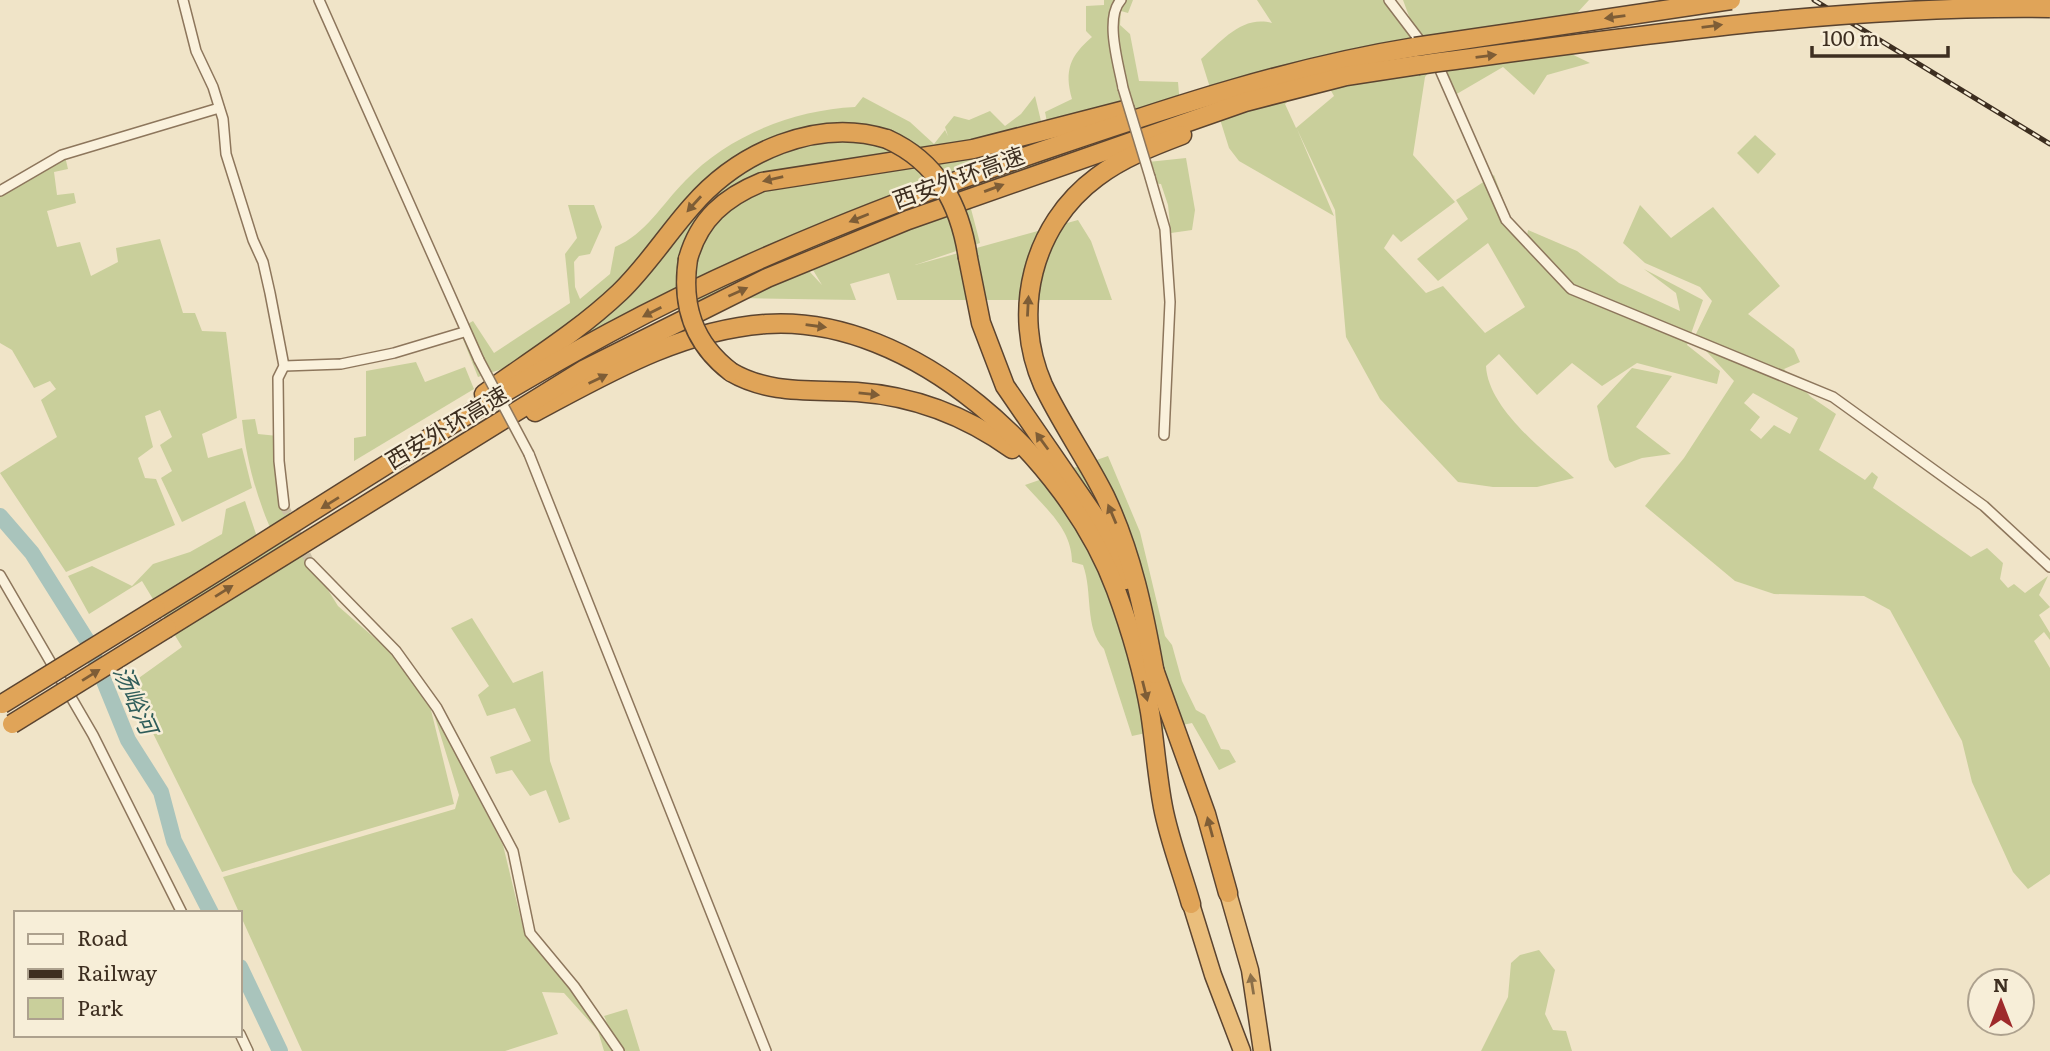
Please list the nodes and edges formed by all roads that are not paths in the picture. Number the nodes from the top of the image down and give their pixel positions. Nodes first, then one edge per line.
1 (183, 0) edge
2 (319, 0) edge
3 (1121, 0) edge
4 (1390, 0) edge
5 (1731, 0) edge
6 (2050, 8) edge
7 (1417, 56) junction
8 (1342, 59) junction
9 (1359, 73) junction
10 (219, 108) junction
11 (0, 191) edge
12 (464, 332) junction
13 (284, 366) junction
14 (1164, 435) dead end
15 (366, 480) junction
16 (1065, 496) junction
17 (284, 505) tunnel mouth
18 (345, 516) junction
19 (310, 563) tunnel mouth
20 (2050, 566) edge
21 (0, 575) edge
22 (1155, 674) junction
23 (1, 705) edge
24 (6, 728) edge
25 (1228, 893) joint
26 (1191, 904) joint
27 (181, 911) edge
28 (619, 1051) edge
29 (766, 1051) edge
30 (1242, 1051) edge
31 (1262, 1051) edge

1 - 10 street
2 - 12 street
3 - 14 street, bridge
4 - 20 street
5 -> 7 highway, 西安外环高速, bridge
7 -> 6 highway, 西安外环高速, bridge
7 - 8 highway, 西安外环高速
7 - 9 highway, 西安外环高速
8 -> 15 highway, 西安外环高速
8 -> 16 highway, bridge
18 -> 9 highway, 西安外环高速
22 -> 9 highway
10 - 11 street
10 - 13 street
12 - 13 street
12 - 29 street, bridge
13 - 17 street
22 -> 15 highway, bridge
15 -> 23 highway, 西安外环高速, bridge
18 -> 16 highway
16 -> 26 highway
24 -> 18 highway, 西安外环高速, bridge
19 - 28 street
21 - 27 street
25 -> 22 highway
31 -> 25 highway
26 - 30 highway

